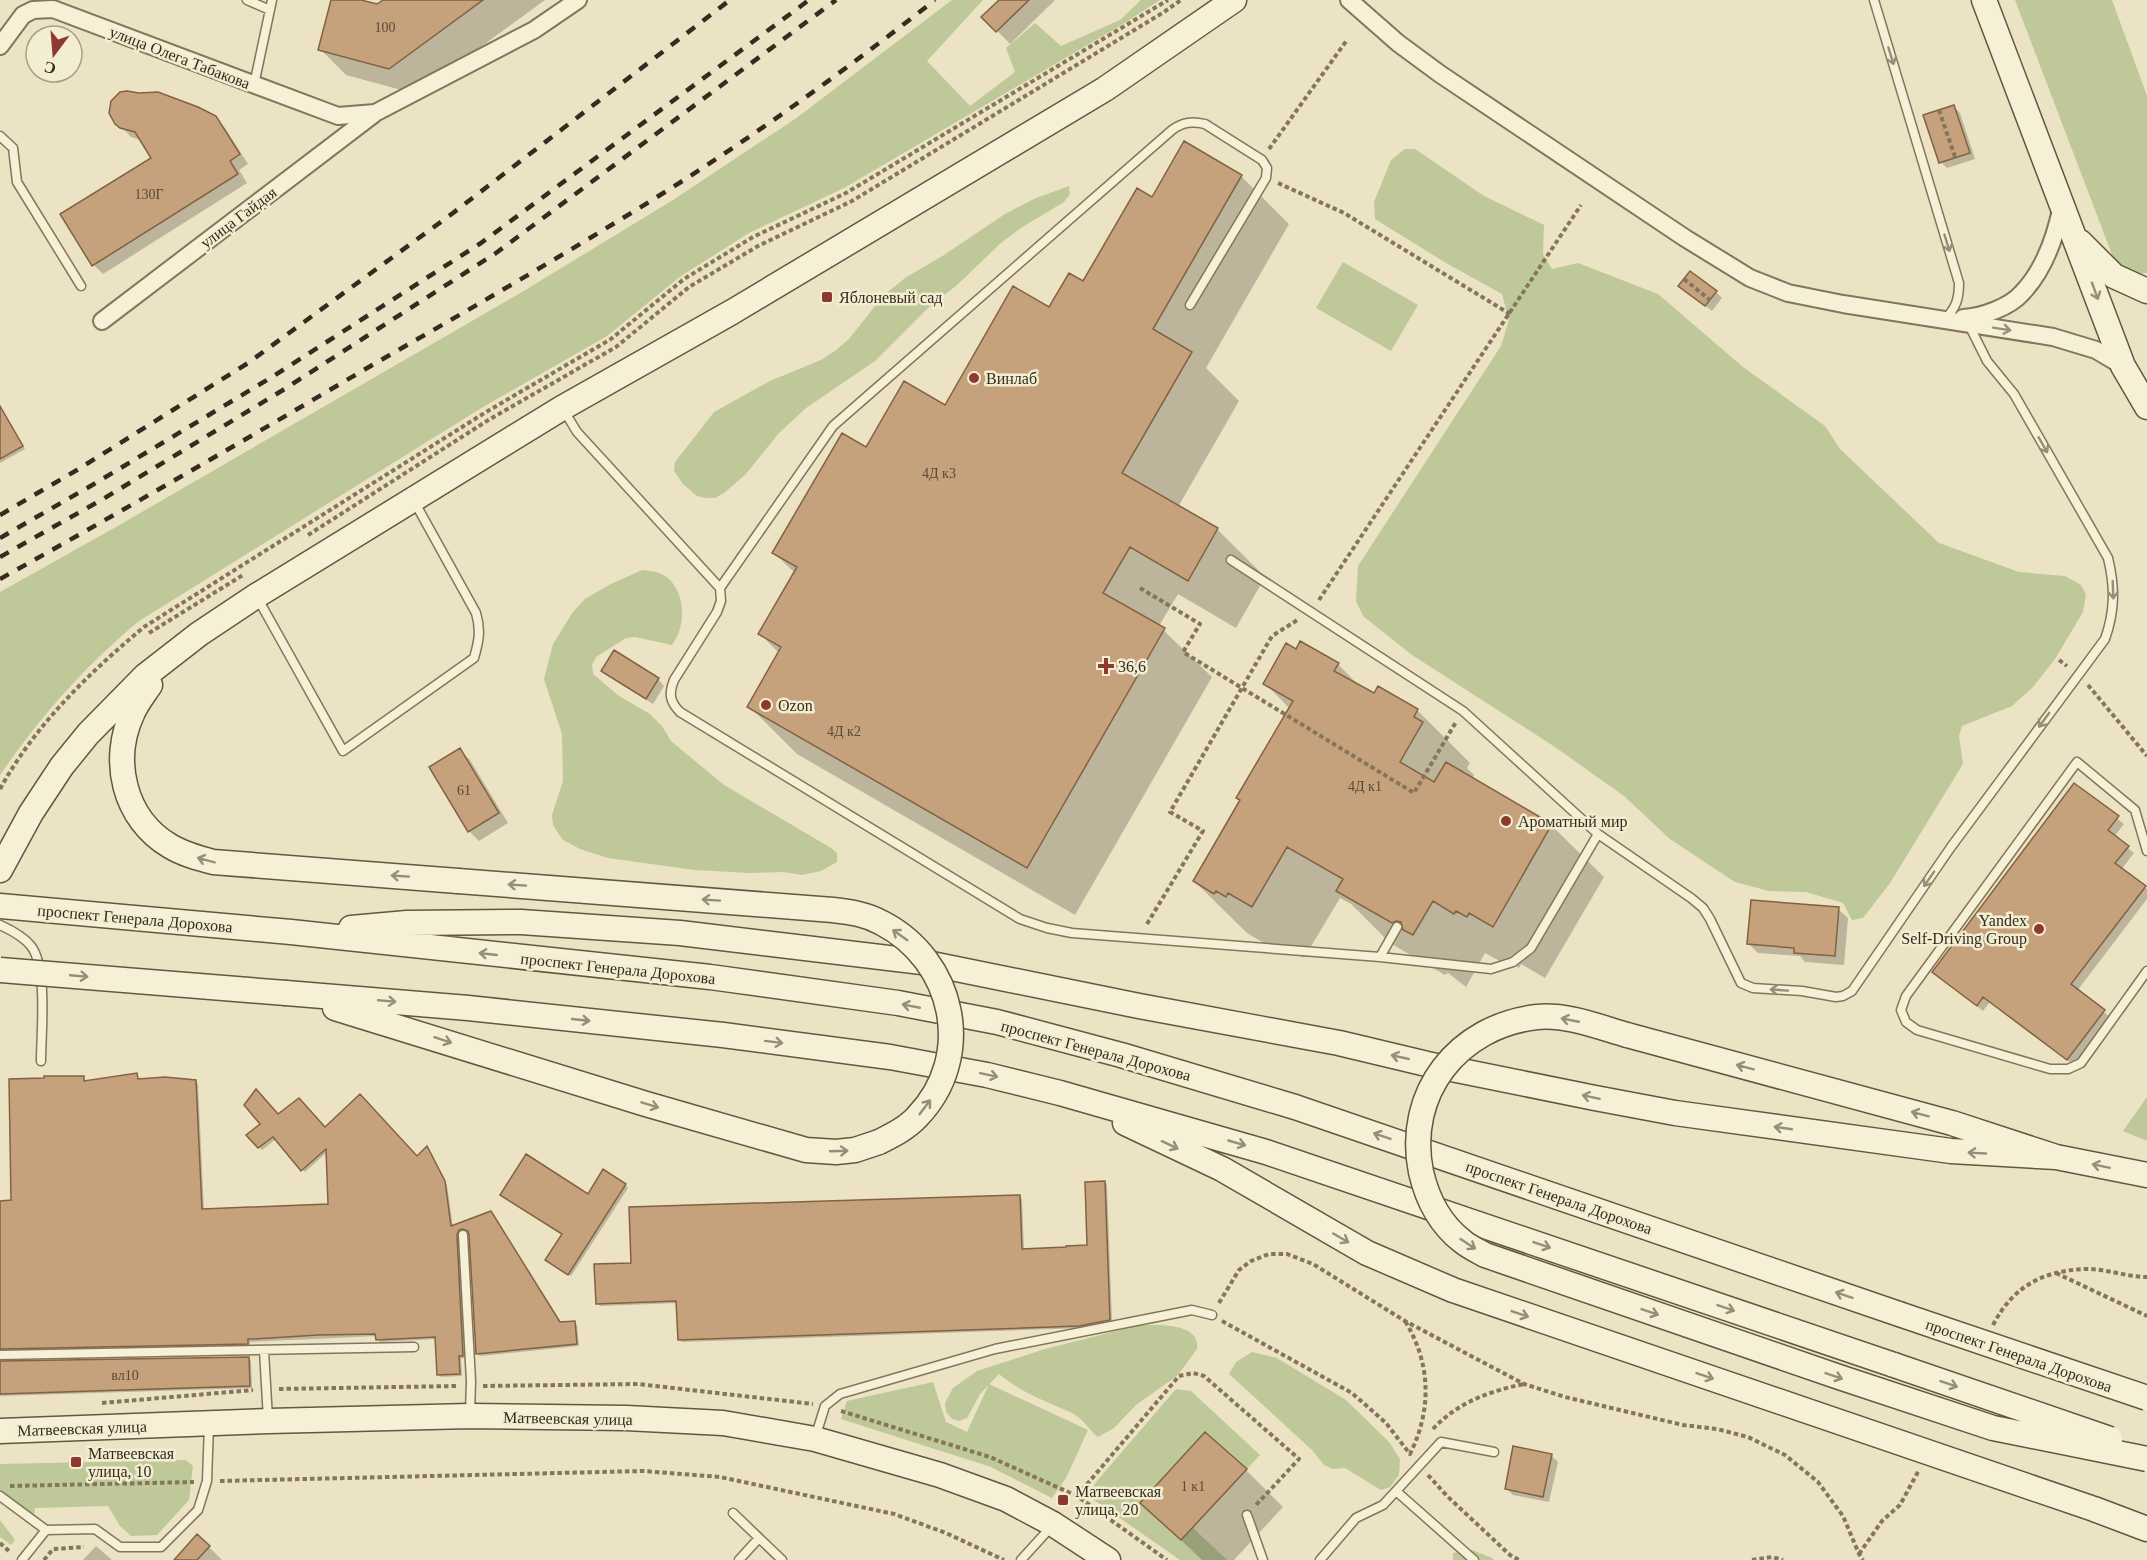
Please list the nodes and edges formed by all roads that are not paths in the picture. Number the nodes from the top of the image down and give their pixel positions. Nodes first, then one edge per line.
1 (247, 0) edge
2 (272, 0) edge
3 (578, 0) edge
4 (1234, 0) edge
5 (1349, 0) edge
6 (1874, 0) edge
7 (1984, 0) edge
8 (270, 10) junction
9 (0, 46) edge
10 (255, 85) junction
11 (375, 113) junction
12 (338, 116) joint
13 (0, 135) edge
14 (2062, 202) junction
15 (2075, 236) junction
16 (81, 286) dead end
17 (2147, 291) edge
18 (1190, 305) dead end
19 (1945, 320) junction
20 (102, 321) dead end
21 (1968, 323) junction
22 (2123, 366) junction
23 (2147, 407) edge
24 (562, 408) junction
25 (413, 499) junction
26 (1231, 560) dead end
27 (720, 588) junction
28 (256, 596) junction
29 (183, 646) junction
30 (1598, 834) junction
31 (2147, 851) edge
32 (0, 870) edge
33 (0, 906) edge
34 (0, 925) edge
35 (1397, 927) dead end
36 (291, 932) junction
37 (1380, 957) junction
38 (0, 970) edge
39 (2147, 971) edge
40 (286, 993) junction
41 (41, 1061) dead end
42 (1060, 1093) junction
43 (2056, 1157) junction
44 (2147, 1175) edge
45 (463, 1235) dead end
46 (1212, 1315) road end
47 (414, 1347) dead end
48 (264, 1351) junction
49 (0, 1355) edge
50 (2147, 1398) edge
51 (470, 1416) junction
52 (269, 1421) junction
53 (209, 1423) junction
54 (0, 1431) edge
55 (815, 1439) junction
56 (1494, 1452) dead end
57 (2147, 1452) edge
58 (2147, 1459) edge
59 (1396, 1491) junction
60 (0, 1496) edge
61 (733, 1513) dead end
62 (1247, 1515) road end
63 (1053, 1524) junction
64 (2147, 1529) edge
65 (46, 1530) junction
66 (759, 1538) junction
67 (22, 1560) edge
68 (738, 1560) edge
69 (782, 1560) edge
70 (1021, 1560) edge
71 (1108, 1560) edge
72 (1263, 1560) edge
73 (1320, 1560) edge
74 (1474, 1560) edge

1 - 8 lane
2 - 8 lane
3 - 11 street, улица Гайдая
4 - 24 main road
5 - 19 street
6 -> 19 lane
7 - 14 main road
8 - 10 lane
9 - 10 street, улица Олега Табакова
10 - 12 street, улица Олега Табакова
11 - 12 street, улица Гайдая
11 - 20 street, улица Гайдая
13 - 16 lane
14 - 15 main road
14 - 19 street
15 - 17 main road
15 -> 22 main road
18 - 27 lane
19 - 21 street
21 -> 22 street
21 -> 30 lane
22 - 23 main road
24 - 25 main road
24 - 27 lane
25 - 28 main road
25 - 28 lane
26 - 30 lane
27 - 37 lane
28 - 29 main road
29 - 32 main road
40 -> 29 main road, bridge
30 - 37 lane
31 - 39 lane
33 - 36 main road, проспект Генерала Дорохова
34 - 41 lane
35 - 37 lane
43 -> 36 main road
50 -> 36 main road, проспект Генерала Дорохова, bridge
38 -> 40 main road, bridge
40 -> 42 main road
42 -> 57 main road, bridge
42 -> 64 main road
44 -> 43 main road
43 -> 58 main road, bridge
45 - 51 lane
46 - 55 lane
47 - 48 lane
48 - 49 lane
48 - 52 lane
51 - 52 main road, Матвеевская улица
51 - 55 main road, Матвеевская улица
52 - 53 main road, Матвеевская улица
53 - 54 main road, Матвеевская улица
53 - 65 lane
55 - 63 main road, Матвеевская улица
56 - 59 lane
59 - 73 lane
59 - 74 lane
60 - 65 lane
61 - 66 lane
62 - 72 lane
63 - 70 lane
63 - 71 main road, Матвеевская улица
65 - 67 lane
66 - 68 lane
66 - 69 lane

